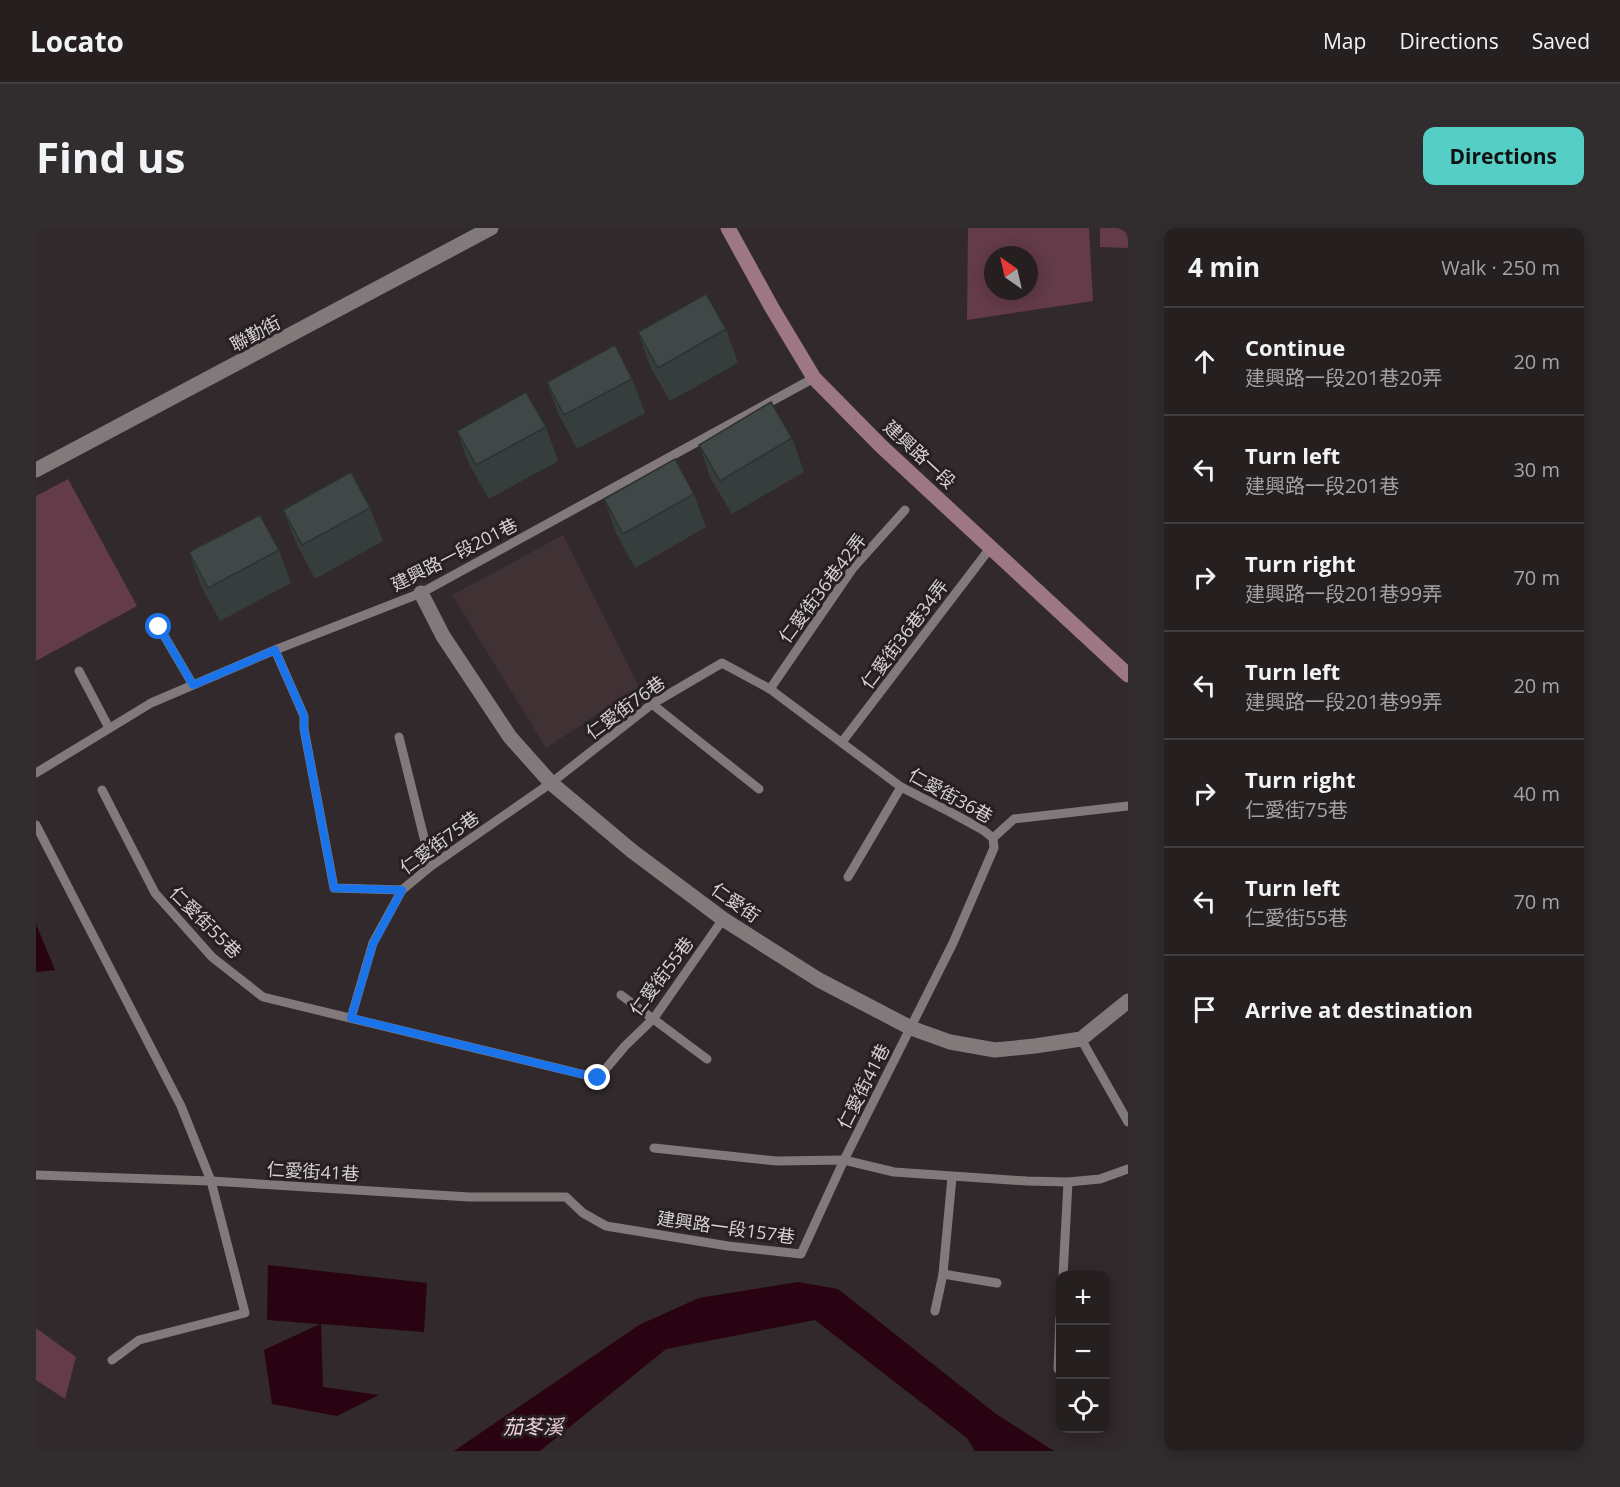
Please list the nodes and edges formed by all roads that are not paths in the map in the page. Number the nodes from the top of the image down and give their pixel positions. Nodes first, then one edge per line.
1 (491, 228) edge
2 (728, 228) edge
3 (814, 378) junction
4 (36, 470) edge
5 (905, 510) dead end
6 (992, 547) junction
7 (422, 593) junction
8 (159, 627) dead end
9 (275, 650) junction
10 (722, 663) joint
11 (79, 671) dead end
12 (1128, 675) edge
13 (193, 685) junction
14 (770, 689) junction
15 (652, 704) junction
16 (109, 728) junction
17 (399, 737) dead end
18 (842, 742) junction
19 (36, 773) edge
20 (551, 783) junction
21 (901, 787) junction
22 (759, 789) dead end
23 (102, 790) dead end
24 (1128, 806) edge
25 (36, 825) edge
26 (993, 838) junction
27 (431, 866) junction
28 (848, 877) dead end
29 (402, 890) junction
30 (723, 919) junction
31 (621, 995) dead end
32 (1128, 1001) edge
33 (351, 1018) junction
34 (654, 1018) junction
35 (911, 1028) junction
36 (1081, 1039) junction
37 (707, 1059) dead end
38 (1128, 1122) edge
39 (654, 1148) dead end
40 (844, 1160) junction
41 (1128, 1169) edge
42 (36, 1175) edge
43 (952, 1177) junction
44 (211, 1181) junction
45 (1068, 1182) junction
46 (583, 1213) joint
47 (1063, 1271) edge
48 (942, 1274) junction
49 (997, 1283) dead end
50 (935, 1311) dead end
51 (112, 1360) dead end

1 - 4 street, 聯勤街
2 - 3 street, 建興路一段
3 - 6 street, 建興路一段
3 - 7 lane, 建興路一段201巷
5 - 14 lane, 仁愛街36巷42弄
6 - 12 street, 建興路一段
6 - 18 lane, 仁愛街36巷34弄
7 - 9 lane, 建興路一段201巷
7 - 20 street, 仁愛街
8 - 13 lane
9 - 13 lane, 建興路一段201巷
9 - 29 lane
10 - 14 lane, 仁愛街36巷
10 - 15 lane, 仁愛街76巷
11 - 16 lane
13 - 16 lane, 建興路一段201巷
14 - 18 lane, 仁愛街36巷
15 - 20 lane, 仁愛街76巷
15 - 22 lane
16 - 19 lane, 建興路一段201巷
17 - 27 lane
18 - 21 lane, 仁愛街36巷
20 - 27 lane, 仁愛街75巷
20 - 30 street, 仁愛街
21 - 26 lane, 仁愛街36巷
21 - 28 lane
23 - 33 lane, 仁愛街55巷
24 - 26 lane
25 - 44 lane
26 - 35 lane, 仁愛街36巷
27 - 29 lane, 仁愛街75巷
29 - 33 lane, 仁愛街75巷
30 - 34 lane, 仁愛街55巷
30 - 35 street, 仁愛街
31 - 34 lane
32 - 36 street, 仁愛街
33 - 34 lane, 仁愛街55巷
34 - 37 lane
35 - 36 street, 仁愛街
35 - 40 lane, 仁愛街41巷
36 - 38 lane
39 - 40 lane
40 - 43 lane
40 - 46 lane, 建興路一段157巷
41 - 45 lane
42 - 44 lane, 仁愛街41巷
43 - 45 lane
43 - 48 lane
44 - 46 lane, 仁愛街41巷
44 - 51 lane
45 - 47 lane
48 - 49 lane
48 - 50 lane

